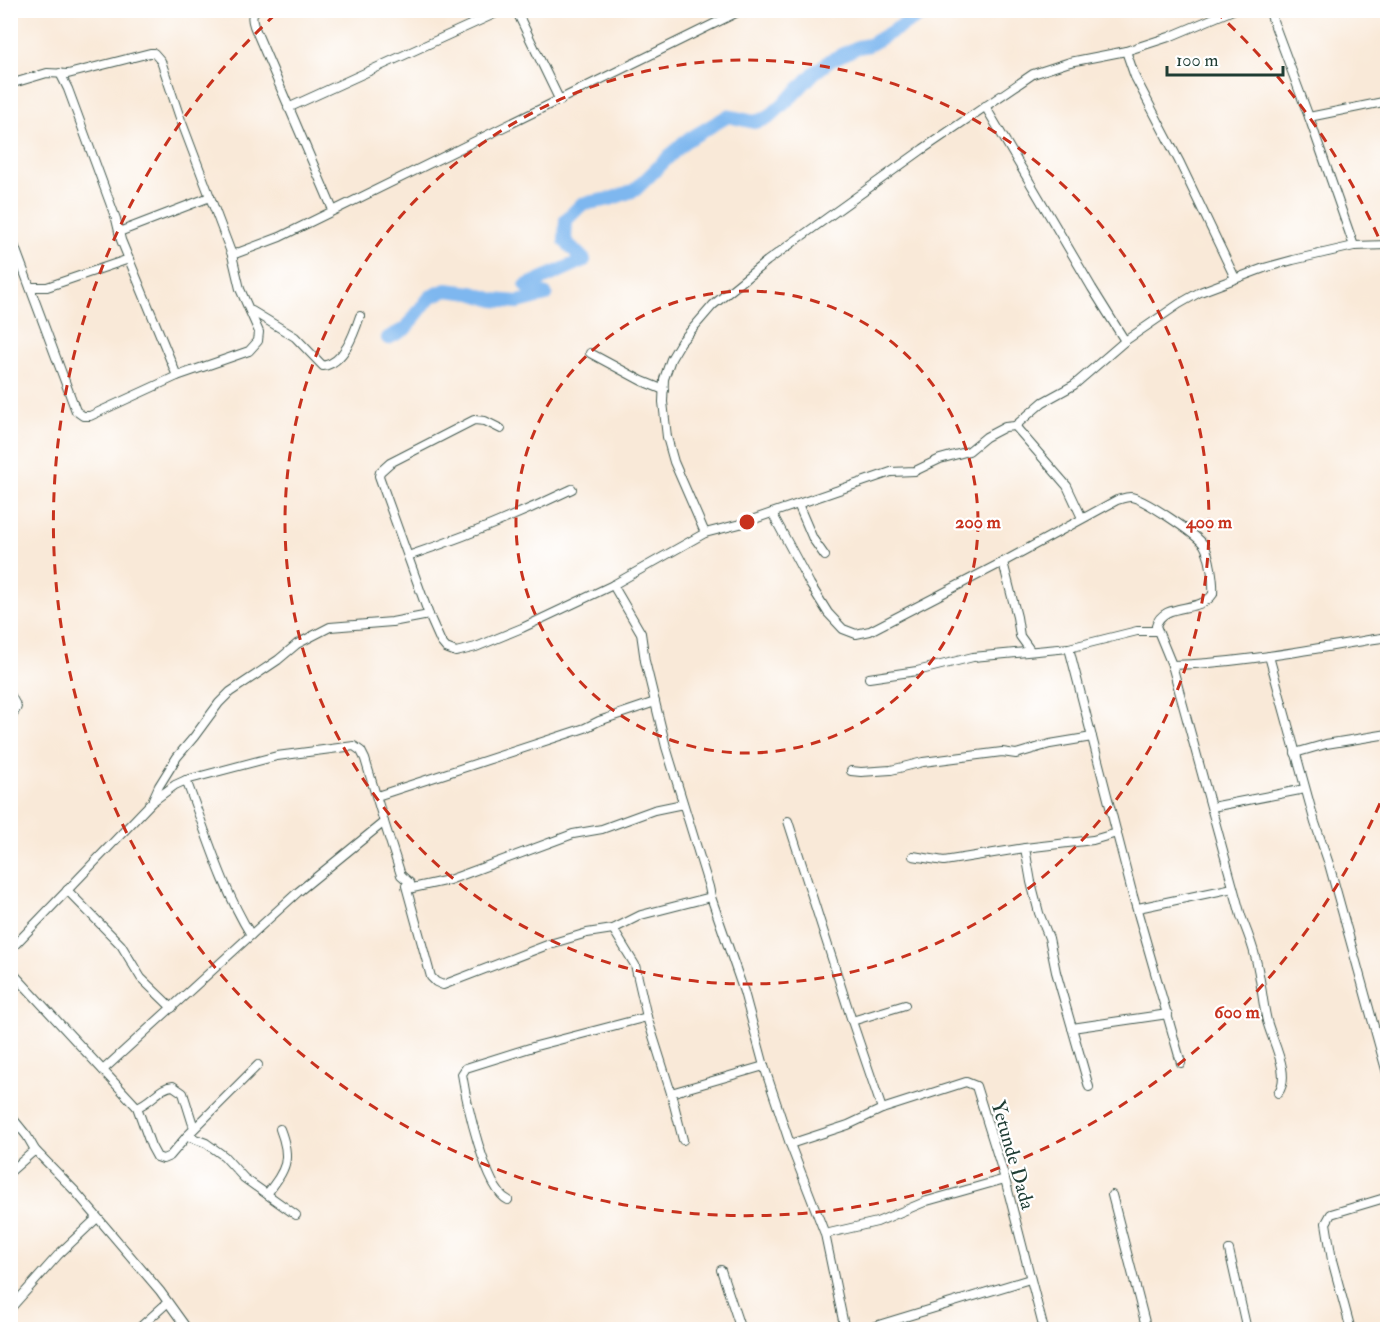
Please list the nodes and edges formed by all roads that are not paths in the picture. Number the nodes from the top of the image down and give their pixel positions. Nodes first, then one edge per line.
1 (256, 10) edge
2 (504, 10) edge
3 (516, 10) edge
4 (742, 10) edge
5 (1233, 10) edge
6 (1269, 10) edge
7 (731, 13) edge
8 (1126, 51) junction
9 (60, 73) junction
10 (10, 84) edge
11 (560, 101) junction
12 (1388, 101) edge
13 (985, 106) junction
14 (288, 108) junction
15 (1309, 117) junction
16 (210, 197) junction
17 (333, 210) junction
18 (119, 232) junction
19 (10, 234) edge
20 (1388, 245) edge
21 (1354, 246) junction
22 (232, 255) junction
23 (129, 259) junction
24 (1235, 278) junction
25 (30, 287) junction
26 (252, 311) junction
27 (360, 316) dead end
28 (1125, 341) junction
29 (590, 353) dead end
30 (177, 376) junction
31 (664, 390) junction
32 (1015, 426) junction
33 (501, 429) dead end
34 (572, 489) dead end
35 (798, 504) junction
36 (772, 513) junction
37 (1082, 518) junction
38 (705, 533) junction
39 (408, 556) junction
40 (825, 556) dead end
41 (1003, 562) junction
42 (613, 585) junction
43 (429, 615) junction
44 (1157, 631) junction
45 (1388, 637) edge
46 (1069, 648) junction
47 (1030, 650) junction
48 (1269, 656) junction
49 (1172, 665) junction
50 (869, 678) dead end
51 (10, 694) edge
52 (655, 702) junction
53 (10, 718) edge
54 (1388, 734) edge
55 (1092, 737) junction
56 (1295, 753) junction
57 (851, 771) dead end
58 (186, 780) junction
59 (1305, 789) junction
60 (377, 796) junction
61 (152, 802) junction
62 (683, 804) junction
63 (1212, 807) junction
64 (788, 821) dead end
65 (384, 822) junction
66 (1117, 833) junction
67 (1025, 848) junction
68 (913, 856) dead end
69 (404, 880) junction
70 (1233, 888) junction
71 (67, 890) junction
72 (711, 897) junction
73 (1138, 909) junction
74 (613, 929) junction
75 (251, 935) junction
76 (10, 950) edge
77 (10, 970) edge
78 (905, 1005) dead end
79 (172, 1008) junction
80 (1168, 1014) junction
81 (647, 1017) junction
82 (852, 1021) junction
83 (1072, 1028) junction
84 (1181, 1063) dead end
85 (258, 1065) dead end
86 (764, 1066) junction
87 (104, 1070) junction
88 (1388, 1077) edge
89 (1089, 1087) dead end
90 (671, 1093) junction
91 (1278, 1093) dead end
92 (137, 1107) junction
93 (882, 1109) junction
94 (10, 1115) edge
95 (194, 1128) junction
96 (280, 1130) dead end
97 (187, 1136) junction
98 (683, 1140) dead end
99 (789, 1144) junction
100 (35, 1150) junction
101 (10, 1172) edge
102 (1005, 1179) junction
103 (267, 1194) junction
104 (1112, 1195) dead end
105 (1388, 1197) edge
106 (508, 1200) dead end
107 (296, 1215) dead end
108 (97, 1218) junction
109 (825, 1234) junction
110 (1229, 1250) dead end
111 (721, 1270) dead end
112 (1030, 1279) junction
113 (167, 1304) junction
114 (10, 1310) edge
115 (137, 1329) edge
116 (188, 1329) edge
117 (741, 1329) edge
118 (845, 1329) edge
119 (862, 1329) edge
120 (1044, 1329) edge
121 (1147, 1329) edge
122 (1248, 1329) edge
123 (1351, 1329) edge

1 - 14 street
2 - 14 street
3 - 11 street
4 - 7 street
5 - 8 street
6 - 15 street
7 - 11 street
8 - 13 street
8 - 24 street
9 - 10 street
9 - 16 street
9 - 18 street
11 - 17 street
12 - 15 street
13 - 28 street
13 - 31 street
14 - 17 street
15 - 21 street
16 - 18 street
16 - 22 street
17 - 22 street
18 - 23 street
19 - 25 street
20 - 21 street
21 - 24 street
22 - 26 street
23 - 25 street
23 - 30 street
24 - 28 street
25 - 30 street
26 - 27 street
26 - 30 street
28 - 32 street
29 - 31 street
31 - 38 street
32 - 35 street
32 - 37 street
33 - 39 street
34 - 39 street
35 - 36 street
35 - 40 street
36 - 38 street
36 - 41 street
37 - 41 street
37 - 44 street
38 - 42 street
39 - 43 street
41 - 47 street
42 - 43 street
42 - 52 street
43 - 61 street
44 - 46 street
44 - 49 street
45 - 48 street
46 - 47 street
46 - 55 street
47 - 50 street
48 - 49 street
48 - 56 street
49 - 63 street
51 - 53 street
52 - 60 street
52 - 62 street
54 - 56 street
55 - 57 street
55 - 66 street
56 - 59 street
58 - 60 street
58 - 61 street
58 - 75 street
59 - 63 street
59 - 88 street
60 - 65 street
61 - 71 street
62 - 69 street
62 - 72 street
63 - 70 street
64 - 82 street
65 - 69 street
65 - 75 street
66 - 67 street
66 - 73 street
67 - 68 street
67 - 83 street
69 - 74 street
70 - 73 street
70 - 91 street
71 - 76 street
71 - 79 street
72 - 74 street
72 - 86 street
73 - 80 street
74 - 81 street
75 - 79 street
77 - 87 street
78 - 82 street
79 - 87 street
80 - 83 street
80 - 84 street
81 - 90 street
81 - 106 street
82 - 93 street
83 - 89 street
85 - 95 street
86 - 90 street
86 - 99 street
87 - 92 street
90 - 98 street
92 - 95 street
92 - 97 street
93 - 99 street
93 - 102 street, Yetunde Dada
94 - 100 street
95 - 97 street
96 - 103 street
97 - 103 street
99 - 109 street
100 - 101 street
100 - 108 street
102 - 109 street
102 - 112 street, Yetunde Dada
103 - 107 street
104 - 121 street
105 - 123 street
108 - 113 street
108 - 114 street
109 - 118 street
110 - 122 street
111 - 117 street
112 - 119 street
112 - 120 street, Yetunde Dada
113 - 115 street
113 - 116 street

